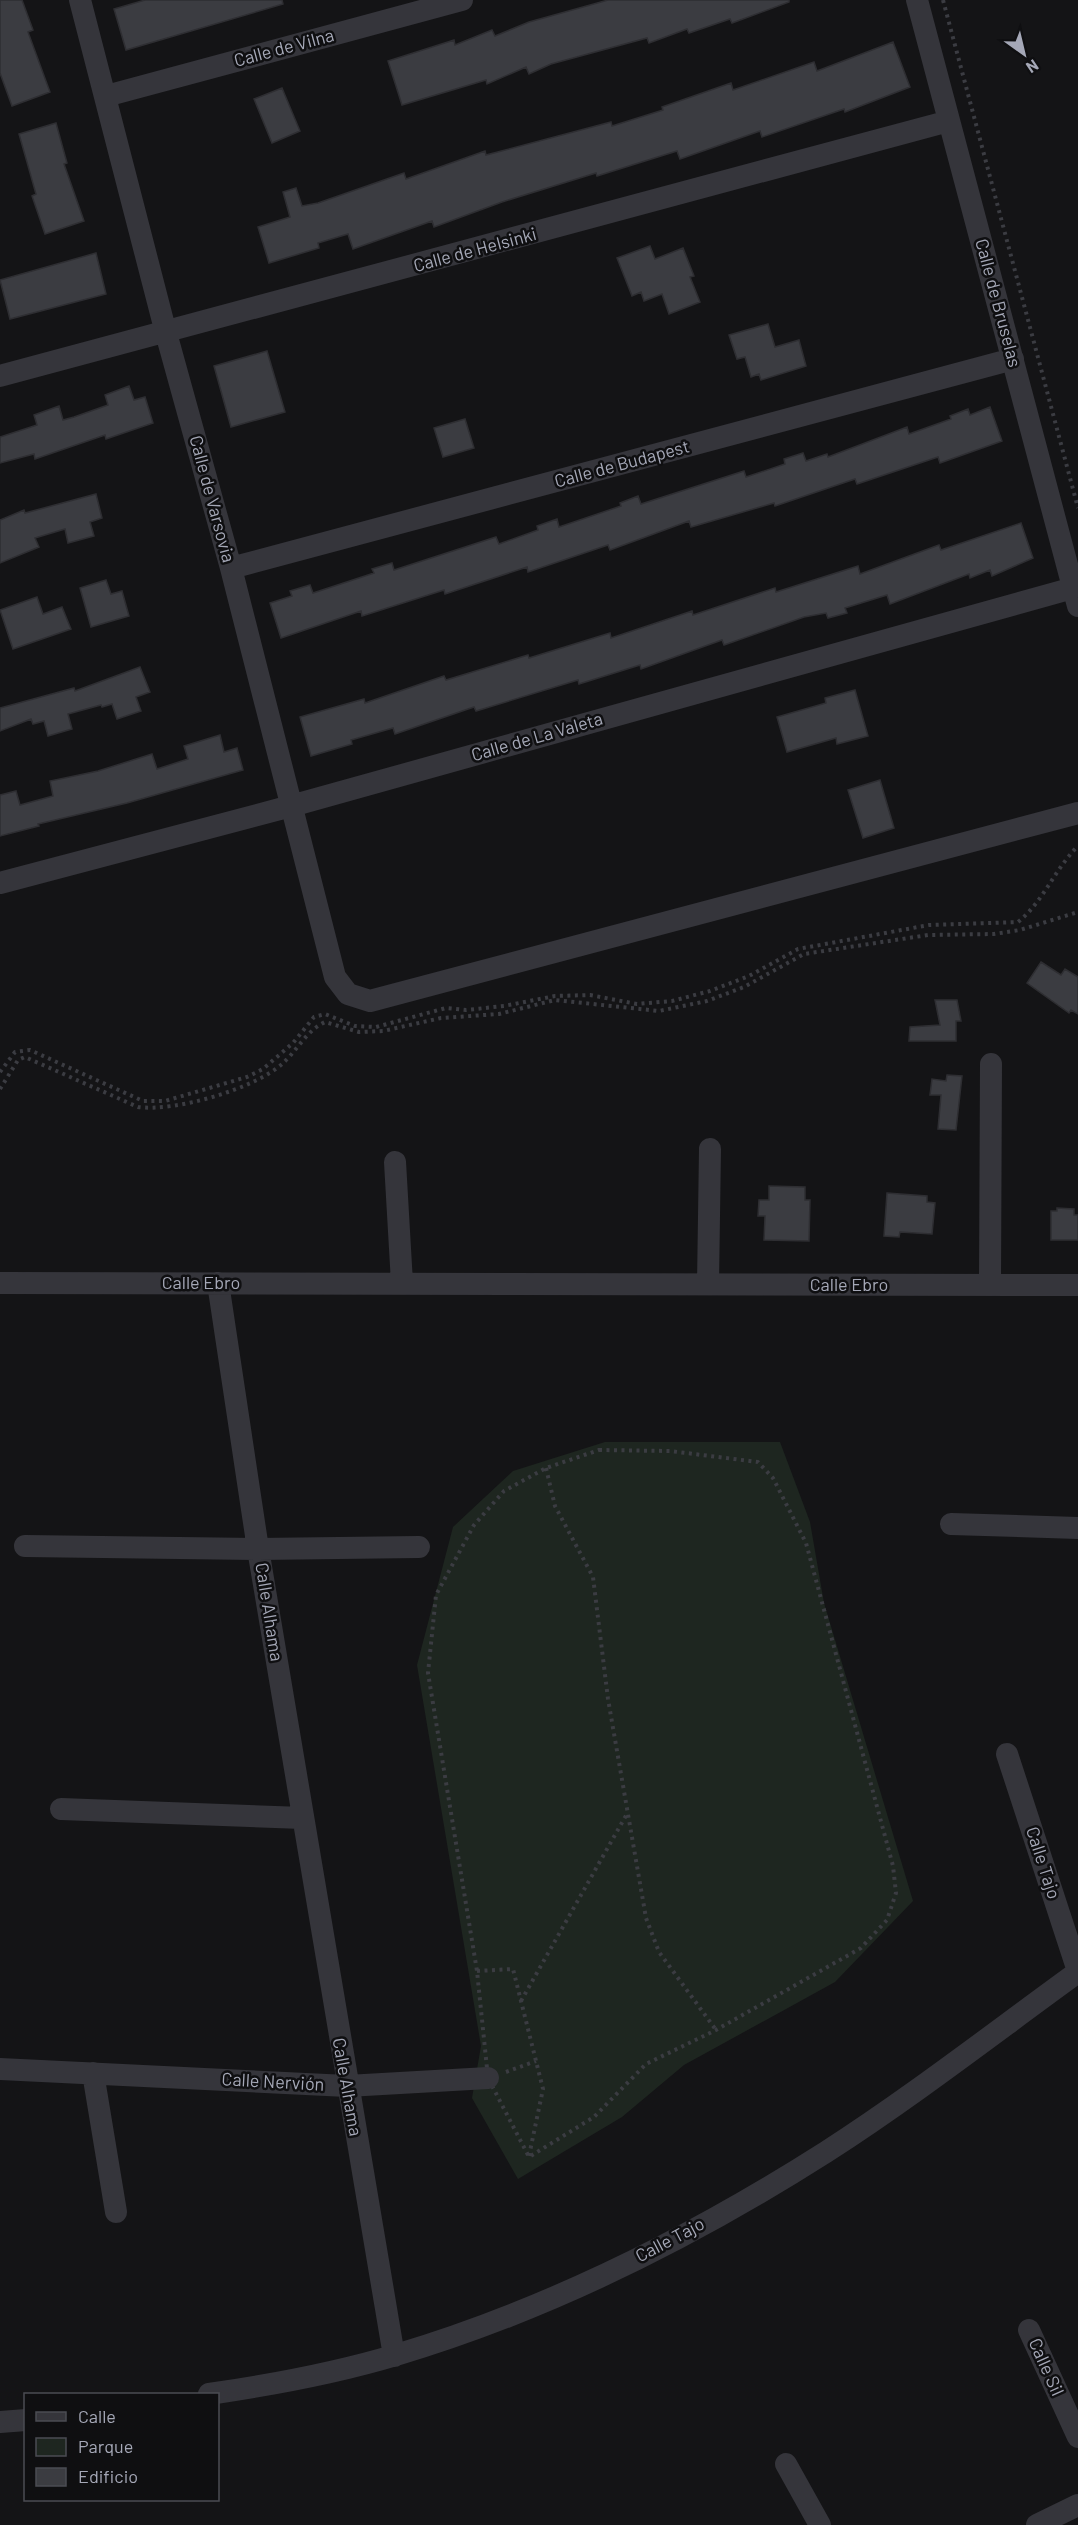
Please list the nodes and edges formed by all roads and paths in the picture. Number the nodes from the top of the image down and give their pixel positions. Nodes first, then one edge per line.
1 (80, 0) edge
2 (462, 0) edge
3 (917, 0) edge
4 (943, 0) edge
5 (106, 96) junction
6 (949, 121) junction
7 (166, 333) junction
8 (1013, 359) junction
9 (0, 376) edge
10 (1078, 508) edge
11 (231, 568) junction
12 (1076, 597) edge
13 (291, 806) junction
14 (1078, 813) edge
15 (1078, 846) edge
16 (0, 883) edge
17 (1078, 912) edge
18 (991, 1064) dead end
19 (0, 1072) edge
20 (0, 1089) edge
21 (710, 1149) dead end
22 (395, 1162) dead end
23 (0, 1282) edge
24 (218, 1283) junction
25 (402, 1283) junction
26 (708, 1284) junction
27 (990, 1284) junction
28 (1078, 1285) edge
29 (1052, 1286) junction
30 (1078, 1293) edge
31 (546, 1468) junction
32 (951, 1524) dead end
33 (1078, 1528) edge
34 (25, 1546) dead end
35 (419, 1546) dead end
36 (258, 1549) junction
37 (1007, 1754) dead end
38 (61, 1809) dead end
39 (629, 1811) junction
40 (303, 1818) junction
41 (477, 1971) junction
42 (1078, 1971) edge
43 (521, 2001) junction
44 (716, 2030) junction
45 (536, 2061) junction
46 (0, 2069) edge
47 (93, 2073) junction
48 (488, 2078) junction
49 (347, 2086) junction
50 (529, 2157) junction
51 (116, 2212) dead end
52 (1029, 2330) dead end
53 (394, 2356) junction
54 (216, 2393) edge
55 (24, 2420) edge
56 (0, 2422) edge
57 (1078, 2437) edge
58 (786, 2464) dead end
59 (1078, 2505) edge
60 (820, 2525) edge
61 (1037, 2525) edge

1 - 5 street, Calle de Varsovia
2 - 5 street, Calle de Vilna
3 - 6 street, Calle de Bruselas
4 - 10 path
5 - 7 street, Calle de Varsovia
6 - 7 street, Calle de Helsinki
6 - 8 street, Calle de Bruselas
7 - 9 street, Calle de Helsinki
7 - 11 street, Calle de Varsovia
8 - 11 street, Calle de Budapest
8 - 12 street, Calle de Bruselas
11 - 13 street, Calle de Varsovia
12 - 13 street, Calle de La Valeta
13 - 14 street, Calle de Varsovia
13 - 16 street, Calle de La Valeta
15 - 19 path
17 - 20 path
18 - 27 street
21 - 26 street
22 - 25 street
23 - 24 street, Calle Ebro
24 - 25 street, Calle Ebro
24 - 36 street, Calle Alhama
25 - 26 street, Calle Ebro
26 - 27 street, Calle Ebro
27 - 29 street, Calle Ebro
28 - 29 street, Calle Ebro
29 - 30 street, Calle Ebro
31 - 39 path
31 - 41 path
31 - 44 path
32 - 33 street
34 - 36 street, Calle Alhama
35 - 36 street, Calle Alhama
36 - 40 street, Calle Alhama
37 - 42 street, Calle Tajo
38 - 40 street
39 - 43 path
39 - 44 path
40 - 49 street, Calle Alhama
41 - 43 path
41 - 48 path
42 - 53 street, Calle Tajo
43 - 45 path
44 - 50 path
45 - 48 path
45 - 50 path
46 - 47 street, Calle Nervión
47 - 49 street, Calle Nervión
47 - 51 street
48 - 49 street, Calle Nervión
48 - 50 path
49 - 53 street, Calle Alhama
52 - 57 street, Calle Sil
53 - 54 street, Calle Tajo
55 - 56 street
58 - 60 street
59 - 61 street

